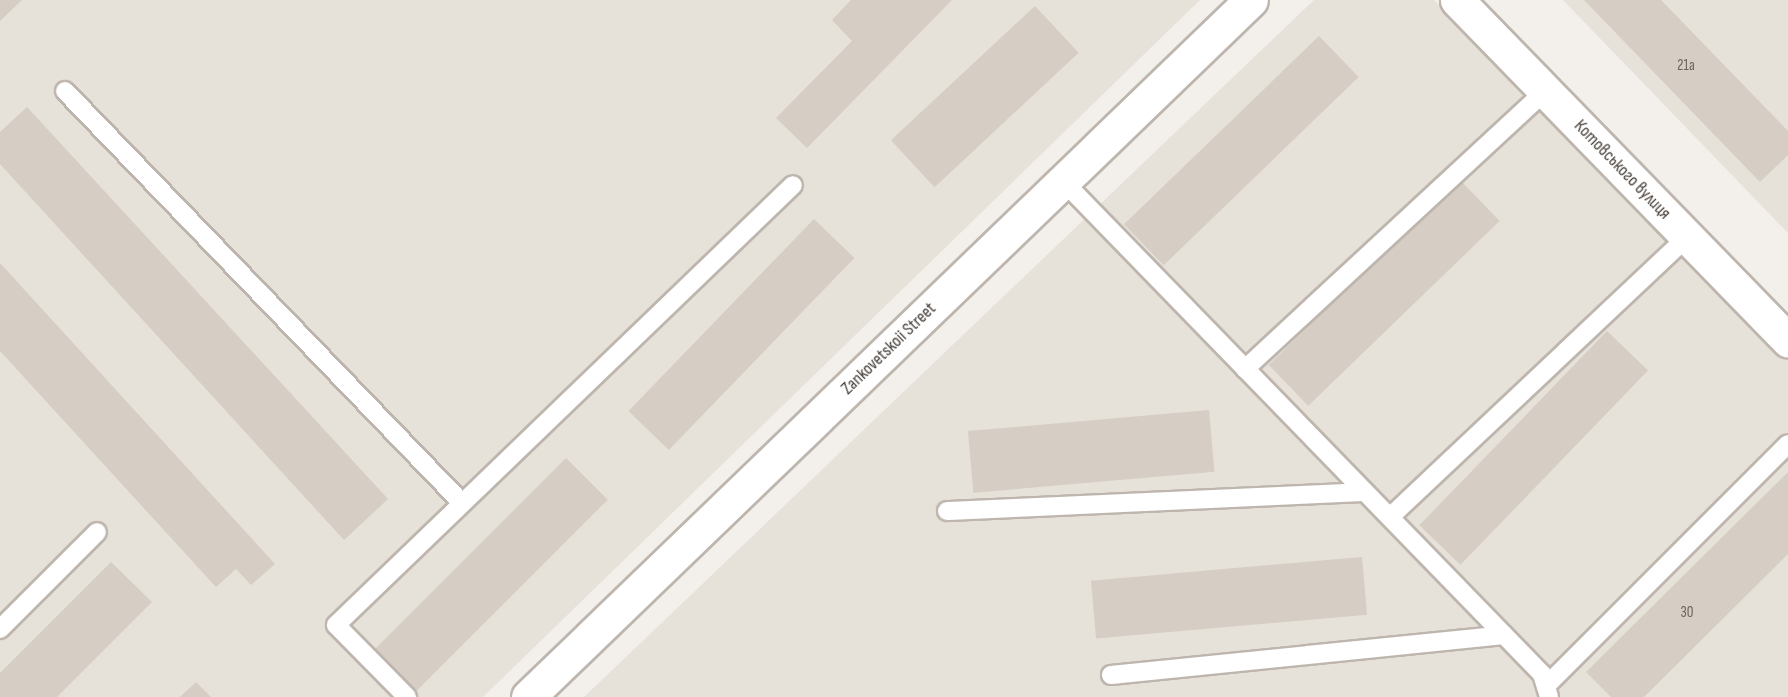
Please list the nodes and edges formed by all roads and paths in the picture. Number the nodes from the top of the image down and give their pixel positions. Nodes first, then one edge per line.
1 (1251, 0) edge
2 (1457, 0) edge
3 (65, 91) dead end
4 (1545, 91) junction
5 (1063, 181) junction
6 (793, 185) dead end
7 (1687, 237) junction
8 (1788, 339) edge
9 (1245, 369) junction
10 (1788, 444) edge
11 (1365, 492) junction
12 (462, 503) junction
13 (947, 511) dead end
14 (1390, 517) junction
15 (97, 532) dead end
16 (0, 629) edge
17 (1504, 635) junction
18 (1111, 675) dead end
19 (1548, 691) edge
20 (407, 697) edge
21 (528, 697) edge

1 - 5 street, Zankovetskoii Street
2 - 4 street, Котовського вулиця
3 - 12 lane
4 - 7 street, Котовського вулиця
4 - 9 lane
5 - 9 lane
5 - 21 street, Zankovetskoii Street
6 - 12 lane
7 - 8 street, Котовського вулиця
7 - 14 lane
9 - 11 lane
10 - 19 lane
11 - 13 lane
11 - 14 lane
12 - 20 lane
14 - 17 lane
15 - 16 lane
17 - 18 lane
17 - 19 lane

